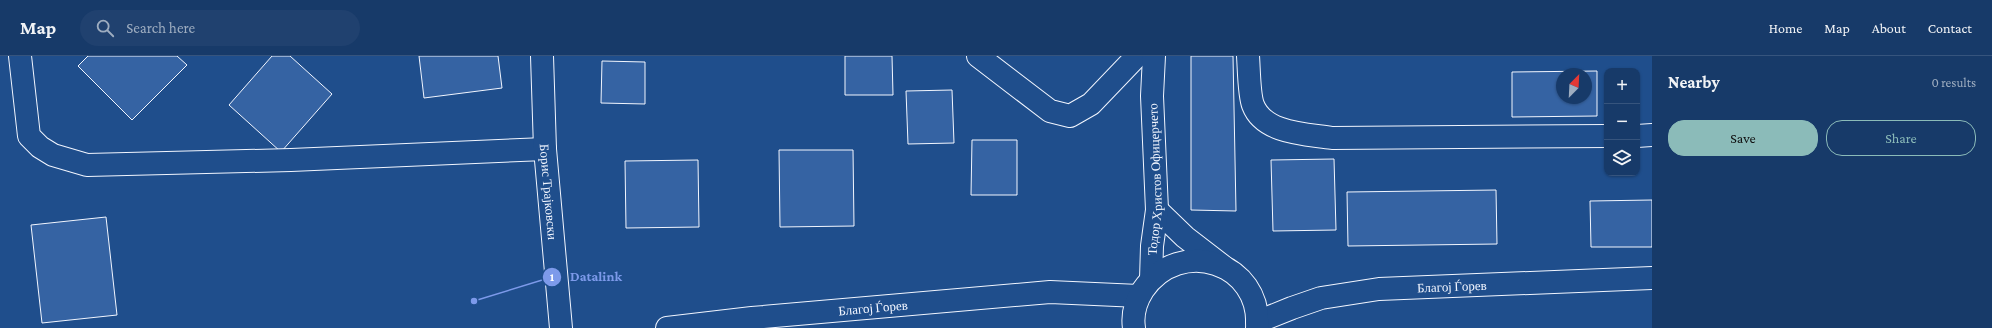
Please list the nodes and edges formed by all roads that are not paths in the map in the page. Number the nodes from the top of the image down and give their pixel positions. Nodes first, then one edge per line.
1 (20, 56) edge
2 (542, 56) edge
3 (978, 56) edge
4 (1137, 56) edge
5 (1154, 56) edge
6 (1248, 56) edge
7 (1604, 136) edge
8 (1640, 136) edge
9 (1652, 136) edge
10 (546, 149) junction
11 (1157, 210) junction
12 (1224, 267) junction
13 (1652, 278) edge
14 (1145, 288) junction
15 (1257, 325) edge
16 (1133, 327) edge
17 (561, 328) edge
18 (667, 328) edge

1 - 10 street
2 - 10 street, Борис Трајковски
3 - 4 street
5 - 11 street, Тодор Христов Офицерчето
6 - 7 street
8 - 9 street
10 - 17 street, Борис Трајковски
11 - 12 street
11 - 14 street, Тодор Христов Офицерчето
12 - 14 street
12 - 15 street
13 - 15 street, Благој Ѓорев
14 - 16 street, Тодор Христов Офицерчето
14 - 18 street, Благој Ѓорев

